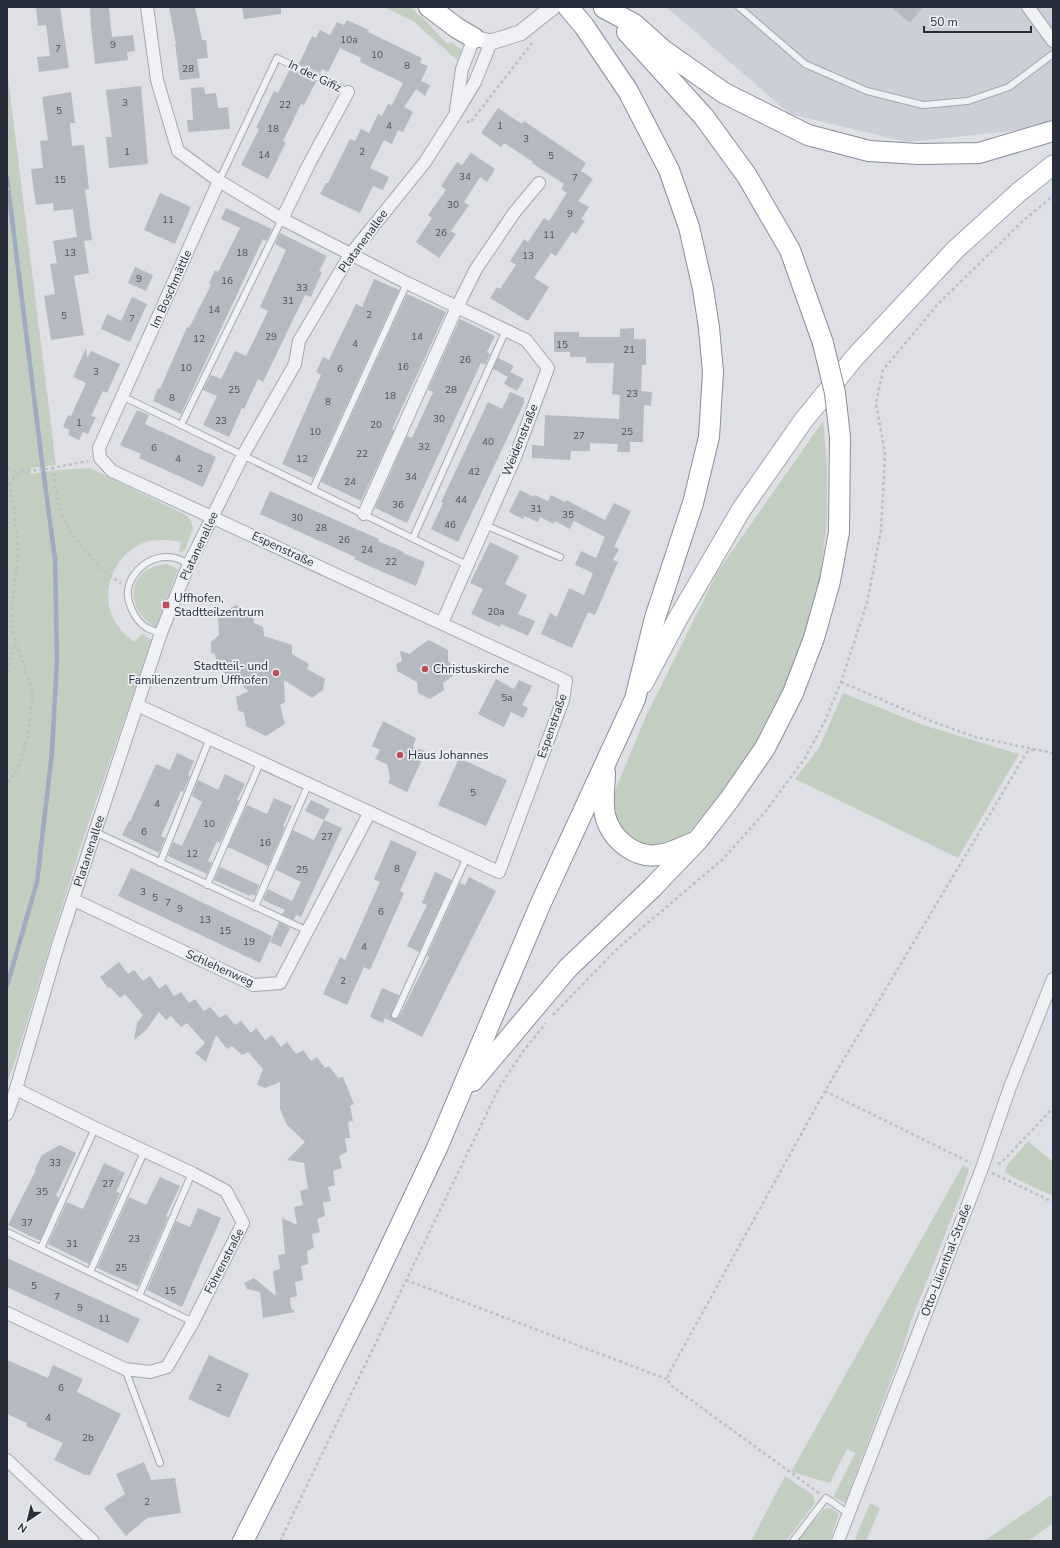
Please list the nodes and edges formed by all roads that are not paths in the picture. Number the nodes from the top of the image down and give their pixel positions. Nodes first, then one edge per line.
1 (147, 7) edge
2 (429, 7) edge
3 (553, 7) edge
4 (568, 7) edge
5 (604, 7) edge
6 (739, 7) edge
7 (1028, 7) edge
8 (483, 40) junction
9 (1053, 42) edge
10 (1053, 54) edge
11 (348, 92) joint
12 (455, 116) junction
13 (1053, 131) edge
14 (1053, 165) edge
15 (219, 181) junction
16 (539, 183) dead end
17 (282, 219) junction
18 (350, 254) junction
19 (407, 283) junction
20 (457, 307) junction
21 (506, 330) junction
22 (124, 397) junction
23 (181, 425) junction
24 (243, 455) junction
25 (313, 490) junction
26 (364, 514) junction
27 (213, 517) junction
28 (485, 525) junction
29 (413, 538) junction
30 (560, 557) dead end
31 (189, 564) junction
32 (467, 565) junction
33 (442, 623) junction
34 (161, 633) junction
35 (635, 699) junction
36 (137, 705) junction
37 (210, 738) junction
38 (261, 761) junction
39 (605, 764) junction
40 (308, 784) junction
41 (370, 812) junction
42 (95, 832) junction
43 (698, 840) junction
44 (467, 857) junction
45 (160, 862) junction
46 (207, 884) junction
47 (74, 900) junction
48 (255, 907) junction
49 (308, 931) junction
50 (1053, 979) edge
51 (395, 1015) dead end
52 (16, 1089) junction
53 (460, 1096) junction
54 (7, 1114) edge
55 (95, 1128) junction
56 (145, 1150) junction
57 (192, 1173) junction
58 (7, 1232) edge
59 (41, 1248) junction
60 (90, 1272) junction
61 (139, 1296) junction
62 (7, 1313) edge
63 (193, 1322) junction
64 (125, 1369) junction
65 (7, 1460) edge
66 (160, 1463) dead end
67 (848, 1514) junction
68 (92, 1541) edge
69 (243, 1541) edge
70 (793, 1541) edge
71 (838, 1541) edge

1 - 15 street
2 - 8 highway
3 - 8 street
4 - 35 highway
5 - 13 highway
5 - 43 highway, bridge
6 - 10 lane
7 - 9 street
8 - 12 street, Platanenallee
8 - 12 street, Platanenallee
11 - 15 lane, In der Gifiz
11 - 17 street, In der Gifiz
12 - 18 street, Platanenallee
14 - 35 main road
15 - 17 street
15 - 22 street, Im Boschmättle
16 - 20 street
17 - 18 street
17 - 23 lane
18 - 19 street, Weidenstraße
18 - 24 street, Platanenallee
19 - 20 street, Weidenstraße
19 - 25 lane
20 - 21 street, Weidenstraße
20 - 26 street
21 - 28 street, Weidenstraße
21 - 29 lane
22 - 23 lane
22 - 27 street, Im Boschmättle
23 - 24 lane
24 - 25 lane
24 - 27 street, Platanenallee
25 - 26 lane
26 - 29 lane
27 - 31 street, Platanenallee
27 - 33 street, Espenstraße
28 - 30 lane
28 - 32 street, Weidenstraße
29 - 32 lane
31 - 34 street, Platanenallee
31 - 34 lane
32 - 33 street, Weidenstraße
33 - 44 street, Espenstraße
34 - 36 street, Platanenallee
35 - 39 highway
36 - 37 street, Espenstraße
36 - 42 street, Platanenallee
37 - 38 street, Espenstraße
37 - 45 lane
38 - 40 street, Espenstraße
38 - 46 lane
39 - 43 highway
39 - 53 highway
40 - 41 street, Espenstraße
40 - 48 lane
41 - 44 street, Espenstraße
41 - 49 street, Schlehenweg
42 - 45 lane
42 - 47 street, Platanenallee
43 - 53 highway
44 - 51 lane
45 - 46 lane
46 - 48 lane
47 - 49 street, Schlehenweg
47 - 52 street, Platanenallee
48 - 49 lane
50 - 67 street, Otto-Lilienthal-Straße
52 - 54 street, Platanenallee
52 - 55 street, Föhrenstraße
53 - 69 highway
55 - 56 street, Föhrenstraße
55 - 59 lane
56 - 57 street, Föhrenstraße
56 - 60 lane
57 - 61 lane
57 - 63 street, Föhrenstraße
58 - 59 lane
59 - 60 lane
60 - 61 lane
61 - 63 lane
62 - 64 street, Föhrenstraße
63 - 64 street, Föhrenstraße
64 - 66 lane
65 - 68 street
67 - 70 lane
67 - 71 street, Otto-Lilienthal-Straße

